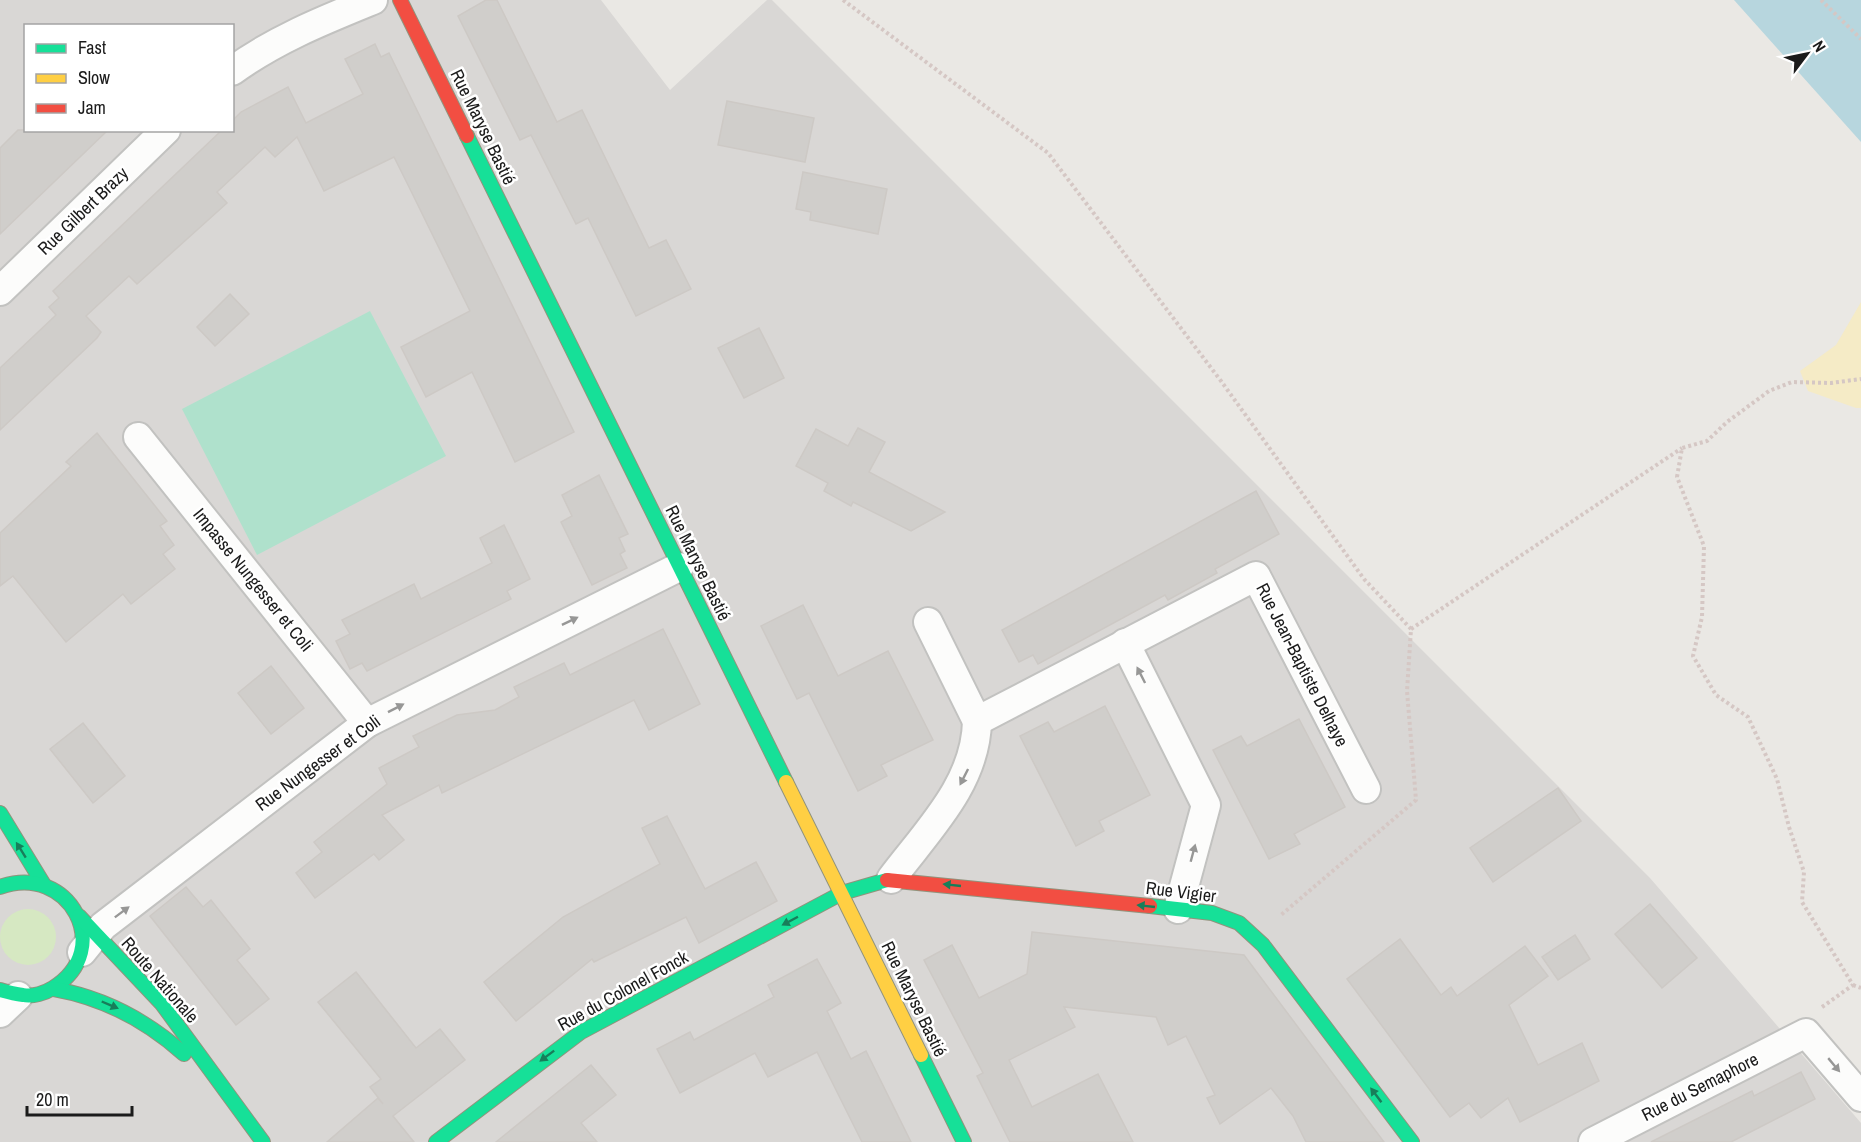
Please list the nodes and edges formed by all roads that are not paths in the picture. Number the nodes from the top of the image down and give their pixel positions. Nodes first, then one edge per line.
1 (373, 0) edge
2 (400, 0) edge
3 (234, 70) edge
4 (164, 132) edge
5 (0, 291) edge
6 (138, 437) dead end
7 (680, 567) junction
8 (928, 622) dead end
9 (1125, 643) junction
10 (978, 721) junction
11 (367, 723) junction
12 (1366, 789) dead end
13 (0, 813) edge
14 (891, 879) junction
15 (44, 885) junction
16 (0, 887) edge
17 (842, 893) junction
18 (1178, 909) junction
19 (85, 935) junction
20 (54, 989) junction
21 (6, 1000) edge
22 (1861, 1097) edge
23 (231, 1101) junction
24 (263, 1142) edge
25 (436, 1142) edge
26 (964, 1142) edge
27 (1412, 1142) edge
28 (1593, 1142) edge

1 - 3 street
2 - 7 street, Rue Maryse Bastié
4 - 5 street, Rue Gilbert Brazy
6 - 11 street, Impasse Nungesser et Coli
11 -> 7 street, Rue Nungesser et Coli
7 - 17 street, Rue Maryse Bastié
8 - 10 street
9 - 10 street, Rue Jean-Baptiste Delhaye
9 - 12 street, Rue Jean-Baptiste Delhaye
18 -> 9 street
10 -> 14 street
19 -> 11 street, Rue Nungesser et Coli
15 -> 13 street
14 - 17 street, Rue Vigier
18 -> 14 street, Rue Vigier
15 - 16 street
15 - 19 street, Route Nationale
17 -> 25 street, Rue du Colonel Fonck
17 - 26 street, Rue Maryse Bastié
27 -> 18 street, Rue Vigier
19 - 20 street
19 - 23 street, Route Nationale
20 - 21 street
20 -> 23 street, Route Nationale
28 -> 22 street, Rue du Semaphore
23 - 24 street, Route Nationale

